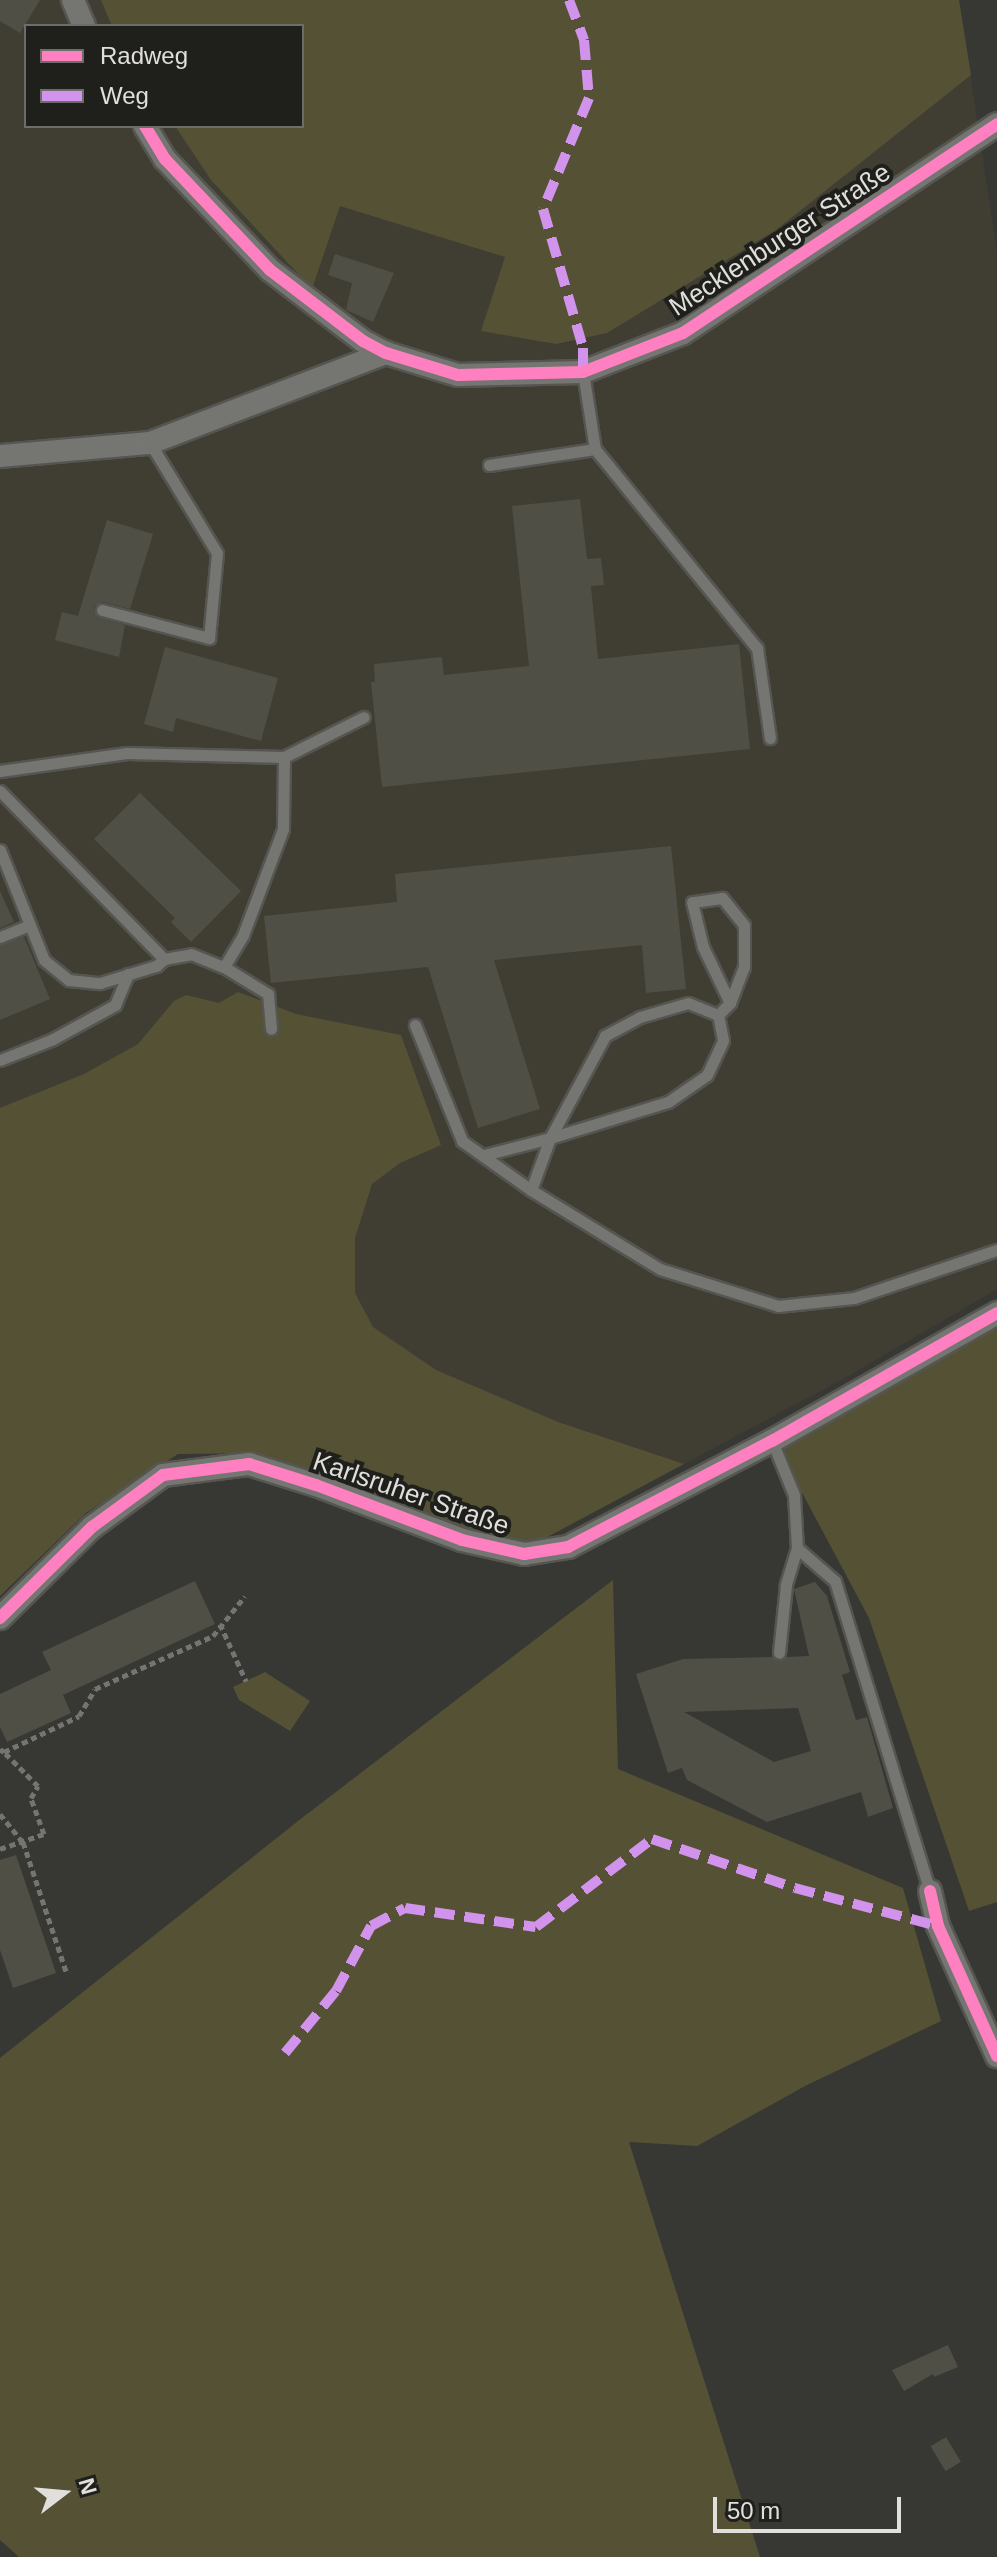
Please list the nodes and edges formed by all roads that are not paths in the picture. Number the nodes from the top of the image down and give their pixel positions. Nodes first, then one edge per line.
1 (73, 0) edge
2 (83, 24) edge
3 (997, 124) edge
4 (146, 128) edge
5 (386, 353) junction
6 (583, 372) junction
7 (150, 443) junction
8 (595, 449) junction
9 (0, 456) edge
10 (489, 465) dead end
11 (102, 610) dead end
12 (364, 717) dead end
13 (770, 738) dead end
14 (284, 757) junction
15 (0, 771) edge
16 (0, 791) edge
17 (0, 850) edge
18 (30, 925) junction
19 (0, 937) edge
20 (164, 959) junction
21 (224, 967) junction
22 (128, 974) junction
23 (730, 1003) junction
24 (718, 1015) junction
25 (415, 1025) dead end
26 (271, 1029) dead end
27 (0, 1060) edge
28 (550, 1138) junction
29 (484, 1155) junction
30 (531, 1190) junction
31 (997, 1250) edge
32 (997, 1313) edge
33 (772, 1441) junction
34 (797, 1548) junction
35 (0, 1618) edge
36 (779, 1653) dead end
37 (930, 1891) joint
38 (997, 2056) edge

1 - 2 street
3 - 6 street, Mecklenburger Straße
4 - 5 street, Mecklenburger Straße
5 - 6 street, Mecklenburger Straße
5 - 7 street
6 - 8 lane
7 - 9 street
7 - 11 lane
8 - 10 lane
8 - 13 lane
12 - 14 lane
14 - 15 lane
14 - 21 lane
16 - 20 lane
17 - 18 lane
18 - 19 lane
18 - 22 lane
20 - 21 lane
20 - 22 lane
21 - 26 lane
22 - 27 lane
23 - 23 lane
23 - 24 lane
24 - 28 lane
24 - 28 lane
25 - 29 lane
28 - 29 lane
28 - 30 lane
29 - 30 lane
30 - 31 lane
32 - 33 street, Karlsruher Straße
33 - 34 lane
33 - 35 street, Karlsruher Straße
34 - 36 lane
34 - 37 lane
37 - 38 street

